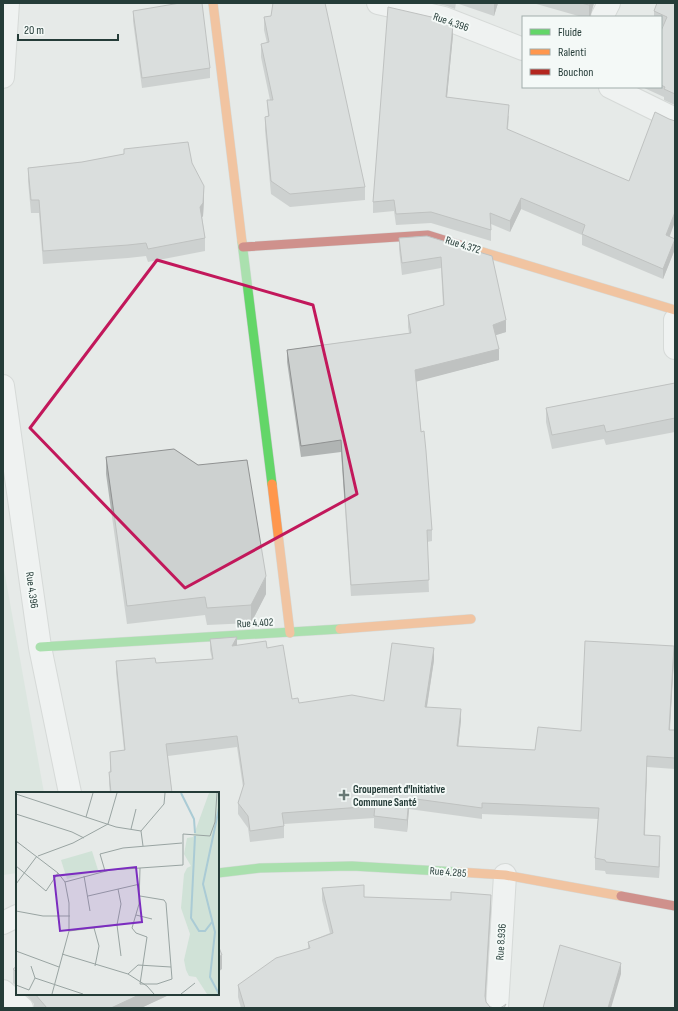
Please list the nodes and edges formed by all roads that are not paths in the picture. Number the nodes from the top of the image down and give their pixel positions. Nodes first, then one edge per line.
1 (8, 3) edge
2 (213, 3) edge
3 (378, 3) edge
4 (609, 3) edge
5 (602, 16) edge
6 (522, 49) edge
7 (3, 77) edge
8 (612, 88) edge
9 (675, 119) edge
10 (243, 247) junction
11 (675, 310) edge
12 (675, 320) edge
13 (675, 348) edge
14 (3, 386) edge
15 (471, 618) dead end
16 (290, 633) junction
17 (40, 647) junction
18 (70, 792) edge
19 (219, 873) edge
20 (505, 875) junction
21 (675, 906) edge
22 (16, 916) edge
23 (3, 923) edge
24 (3, 991) edge
25 (22, 1008) edge
26 (497, 1008) edge

1 - 7 street
2 - 10 street
3 - 6 street, Rue 4.396
4 - 5 street
8 - 9 street
10 - 11 street, Rue 4.372
10 - 16 street
12 - 13 street
14 - 17 street, Rue 4.396
15 - 16 street, Rue 4.402
16 - 17 street, Rue 4.402
17 - 18 street, Rue 4.396
19 - 20 street, Rue 4.285
20 - 21 street, Rue 4.285
20 - 26 street, Rue 8.936
22 - 23 street
24 - 25 street

